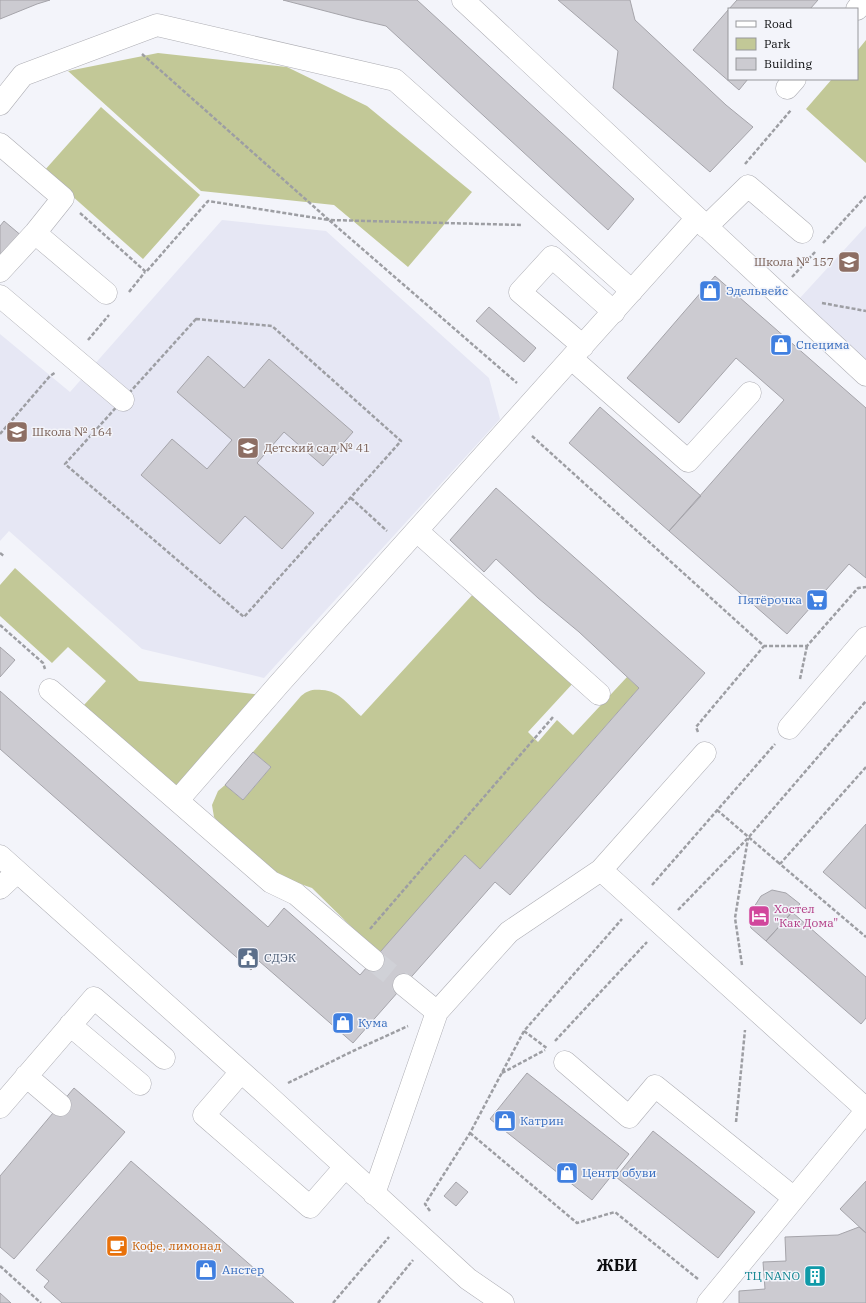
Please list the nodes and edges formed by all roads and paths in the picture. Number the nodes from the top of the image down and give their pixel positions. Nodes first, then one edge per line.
1 (463, 0) edge
2 (865, 0) edge
3 (858, 8) edge
4 (123, 38) junction
5 (791, 83) edge
6 (0, 104) edge
7 (0, 144) edge
8 (743, 166) dead end
9 (866, 196) edge
10 (63, 198) junction
11 (329, 220) junction
12 (702, 222) junction
13 (559, 226) junction
14 (802, 232) dead end
15 (35, 233) junction
16 (0, 271) edge
17 (632, 291) junction
18 (106, 293) dead end
19 (778, 293) junction
20 (0, 296) edge
21 (822, 302) dead end
22 (866, 311) edge
23 (614, 312) junction
24 (577, 352) junction
25 (866, 375) edge
26 (750, 393) dead end
27 (535, 399) junction
28 (123, 400) junction
29 (529, 434) dead end
30 (351, 498) junction
31 (410, 538) junction
32 (0, 553) edge
33 (4, 556) dead end
34 (866, 587) edge
35 (0, 625) edge
36 (864, 645) edge
37 (764, 646) junction
38 (807, 646) junction
39 (799, 683) dead end
40 (50, 690) joint
41 (599, 694) dead end
42 (866, 700) edge
43 (553, 717) dead end
44 (789, 728) joint
45 (705, 753) joint
46 (866, 767) edge
47 (178, 800) junction
48 (717, 810) junction
49 (748, 838) junction
50 (0, 856) edge
51 (780, 864) junction
52 (601, 870) junction
53 (18, 872) junction
54 (0, 888) edge
55 (637, 902) junction
56 (663, 925) junction
57 (866, 937) edge
58 (356, 945) junction
59 (373, 960) tunnel mouth
60 (404, 985) tunnel mouth
61 (437, 1012) junction
62 (70, 1025) junction
63 (524, 1031) junction
64 (548, 1049) junction
65 (164, 1058) dead end
66 (565, 1062) joint
67 (241, 1072) junction
68 (502, 1074) junction
69 (26, 1076) junction
70 (140, 1084) dead end
71 (266, 1094) junction
72 (60, 1105) dead end
73 (0, 1107) edge
74 (866, 1110) edge
75 (470, 1134) junction
76 (345, 1167) junction
77 (374, 1194) junction
78 (794, 1198) junction
79 (392, 1233) dead end
80 (428, 1242) junction
81 (0, 1266) edge
82 (712, 1298) edge
83 (41, 1303) edge
84 (333, 1303) edge
85 (378, 1303) edge
86 (503, 1303) edge

1 - 12 lane
2 - 3 lane
4 - 6 lane
4 - 11 path
4 - 13 lane
5 - 8 path
7 - 10 lane
9 - 19 path
10 - 11 path
10 - 15 lane
11 - 13 path
11 - 27 path
12 - 14 lane
12 - 17 lane
12 - 19 lane
13 - 17 lane
15 - 16 lane
15 - 18 lane
17 - 23 lane
19 - 25 lane
20 - 28 lane
21 - 22 path
23 - 24 lane
23 - 24 lane
24 - 26 lane
24 - 27 lane
27 - 31 lane
28 - 30 path
28 - 30 path
29 - 37 path
30 - 31 path
31 - 41 lane
31 - 47 lane
32 - 33 path
34 - 38 path
35 - 40 path
36 - 44 lane
37 - 38 path
37 - 45 path
38 - 39 path
40 - 47 lane
42 - 49 path
43 - 58 path
44 - 48 path
45 - 52 lane
46 - 51 path
47 - 58 lane
48 - 49 path
48 - 55 path
49 - 51 path
49 - 56 path
50 - 53 lane
51 - 57 path
52 - 55 lane
52 - 61 lane
53 - 54 lane
53 - 67 lane
55 - 56 lane
55 - 63 path
56 - 64 path
56 - 74 lane
58 - 59 lane
60 - 61 lane
61 - 71 path
61 - 77 lane
62 - 65 lane
62 - 69 lane
62 - 70 lane
63 - 64 path
63 - 68 path
64 - 66 path
64 - 68 path
66 - 78 lane
67 - 71 lane
67 - 76 lane
68 - 75 path
69 - 72 lane
69 - 73 lane
71 - 76 lane
74 - 78 lane
75 - 80 path
75 - 82 path
76 - 77 lane
77 - 80 lane
78 - 82 lane
79 - 84 path
80 - 85 path
80 - 86 lane
81 - 83 path

